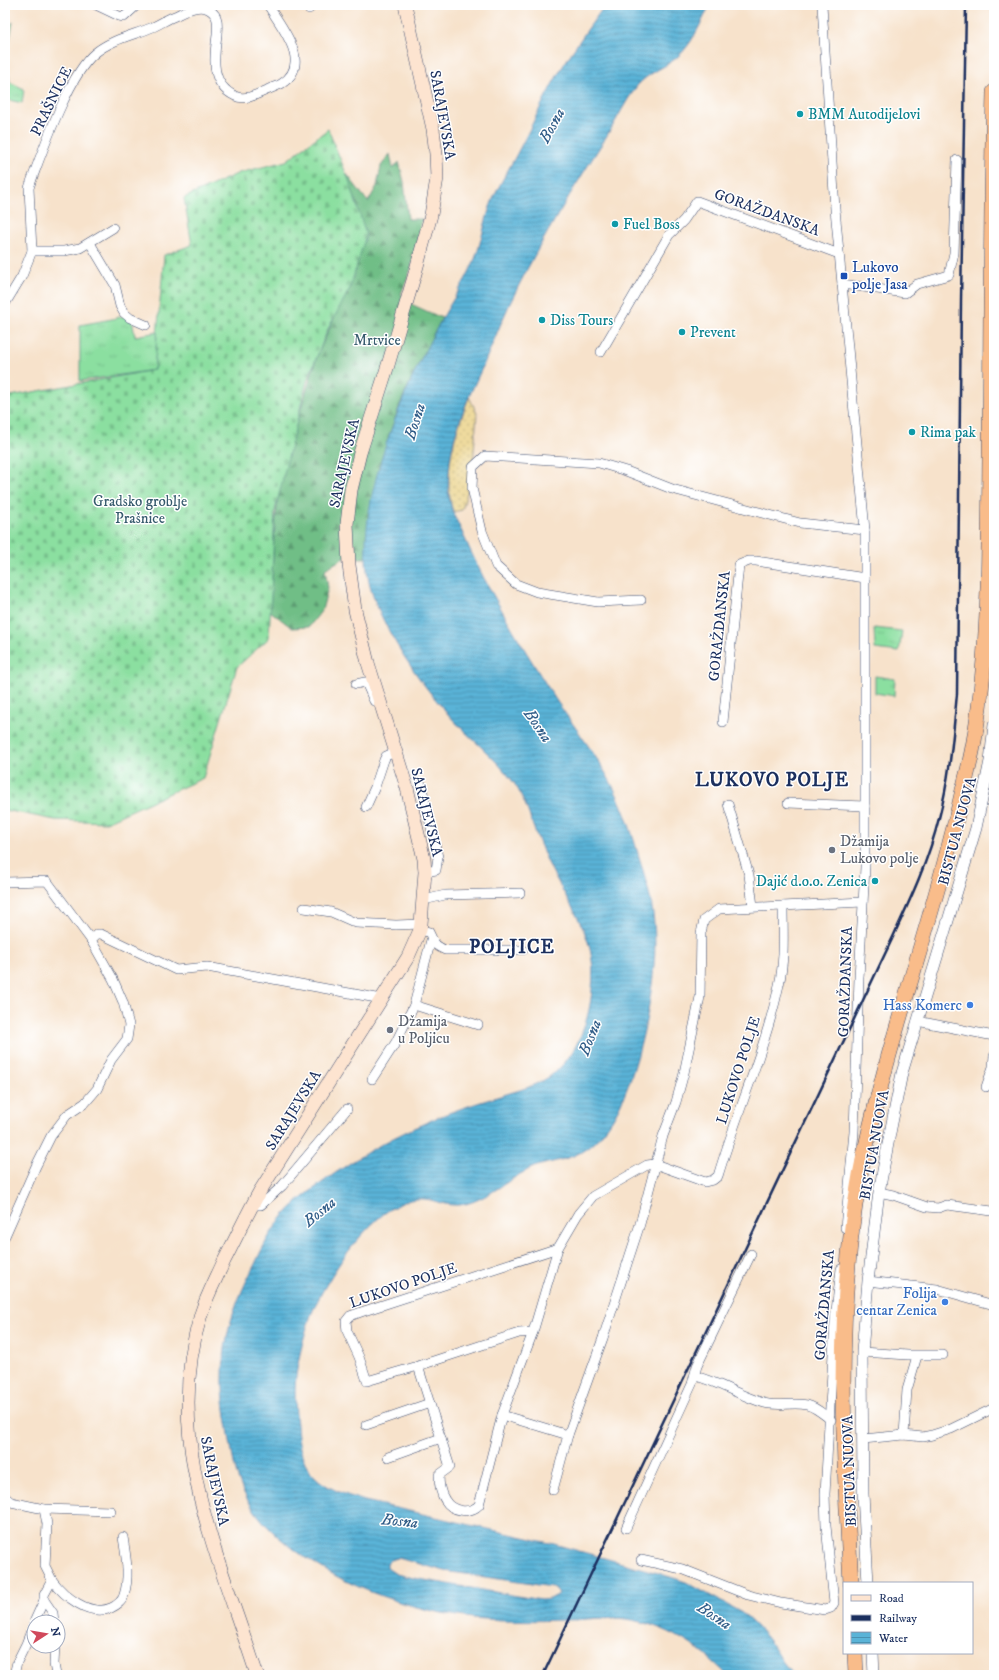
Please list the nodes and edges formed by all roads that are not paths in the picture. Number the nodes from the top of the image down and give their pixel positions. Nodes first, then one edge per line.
1 (96, 5) edge
2 (137, 5) edge
3 (268, 5) edge
4 (405, 5) edge
5 (822, 5) edge
6 (994, 92) edge
7 (957, 160) dead end
8 (113, 228) dead end
9 (90, 243) junction
10 (32, 250) junction
11 (839, 254) junction
12 (842, 284) junction
13 (5, 304) edge
14 (146, 325) dead end
15 (601, 352) dead end
16 (865, 530) junction
17 (865, 578) junction
18 (641, 600) dead end
19 (356, 684) dead end
20 (380, 700) junction
21 (723, 722) dead end
22 (994, 725) edge
23 (395, 752) junction
24 (421, 784) dead end
25 (788, 803) dead end
26 (728, 804) dead end
27 (865, 806) junction
28 (366, 807) dead end
29 (425, 872) junction
30 (5, 882) edge
31 (520, 893) dead end
32 (424, 900) junction
33 (863, 902) junction
34 (753, 906) junction
35 (783, 906) junction
36 (304, 908) dead end
37 (421, 927) junction
38 (91, 940) junction
39 (431, 940) junction
40 (523, 950) dead end
41 (382, 1000) junction
42 (414, 1005) junction
43 (917, 1021) junction
44 (478, 1025) dead end
45 (994, 1036) edge
46 (994, 1056) edge
47 (372, 1079) dead end
48 (986, 1087) dead end
49 (347, 1109) dead end
50 (656, 1164) junction
51 (879, 1192) junction
52 (253, 1204) junction
53 (992, 1211) dead end
54 (5, 1236) edge
55 (558, 1248) junction
56 (751, 1254) dead end
57 (868, 1281) junction
58 (994, 1305) edge
59 (533, 1332) junction
60 (862, 1352) junction
61 (943, 1355) dead end
62 (917, 1356) junction
63 (418, 1366) junction
64 (695, 1376) junction
65 (430, 1403) junction
66 (994, 1408) edge
67 (502, 1415) junction
68 (831, 1420) junction
69 (366, 1425) dead end
70 (568, 1435) junction
71 (904, 1435) junction
72 (441, 1438) junction
73 (862, 1438) junction
74 (388, 1456) dead end
75 (553, 1490) dead end
76 (5, 1497) edge
77 (44, 1509) junction
78 (111, 1511) dead end
79 (626, 1528) dead end
80 (123, 1537) dead end
81 (641, 1560) dead end
82 (52, 1580) junction
83 (851, 1582) edge
84 (868, 1582) edge
85 (44, 1600) junction
86 (38, 1614) edge
87 (53, 1614) edge
88 (26, 1644) edge
89 (55, 1654) edge
90 (855, 1654) edge
91 (873, 1654) edge
92 (14, 1675) edge
93 (56, 1675) edge
94 (257, 1675) edge
95 (856, 1675) edge
96 (874, 1675) edge

1 - 2 street
3 - 10 street, PRAŠNICE
4 - 20 main road, SARAJEVSKA
5 - 11 street, GORAŽDANSKA
6 - 83 highway
7 - 12 street
8 - 9 street
9 - 10 street
9 - 14 street
10 - 13 street, PRAŠNICE
11 - 12 street, GORAŽDANSKA
11 - 15 street, GORAŽDANSKA
12 - 16 street, GORAŽDANSKA
16 - 17 street, GORAŽDANSKA
16 - 18 street
17 - 21 street, GORAŽDANSKA
17 - 27 street, GORAŽDANSKA
19 - 20 street
20 - 23 main road, SARAJEVSKA
22 - 43 street, BISTUA NUOVA
23 - 28 street
23 - 29 main road, SARAJEVSKA
24 - 29 street
25 - 27 street
26 - 34 street
27 - 33 street, GORAŽDANSKA
29 - 32 main road, SARAJEVSKA
30 - 38 street
31 - 32 street
32 - 37 main road, SARAJEVSKA
33 - 35 street
33 - 68 street, GORAŽDANSKA
34 - 35 street
34 - 50 street
35 - 50 street, LUKOVO POLJE
36 - 37 street
37 - 39 street
37 - 41 main road, SARAJEVSKA
38 - 41 street
38 - 54 street
39 - 40 street
39 - 42 street
41 - 52 main road, SARAJEVSKA
42 - 44 street
42 - 47 street
43 - 45 street
43 - 51 street, BISTUA NUOVA
46 - 48 street
49 - 52 street
50 - 55 street
50 - 70 street
51 - 53 street
51 - 57 street, BISTUA NUOVA
52 - 94 main road, SARAJEVSKA
55 - 59 street
55 - 63 street, LUKOVO POLJE
56 - 64 street
57 - 58 street
57 - 60 street, BISTUA NUOVA
59 - 63 street, LUKOVO POLJE
59 - 67 street
60 - 62 street
60 - 73 street, BISTUA NUOVA
61 - 62 street
62 - 71 street
63 - 65 street
64 - 68 street
64 - 79 street
65 - 69 street
65 - 72 street
66 - 71 street
67 - 70 street
67 - 72 street
68 - 81 street, GORAŽDANSKA
70 - 75 street
71 - 73 street
72 - 74 street
73 - 84 street, BISTUA NUOVA
76 - 77 street
77 - 78 street
77 - 82 street
80 - 82 street
82 - 85 street
85 - 86 street
85 - 87 street
88 - 92 street
89 - 93 street
90 - 95 highway
91 - 96 street

